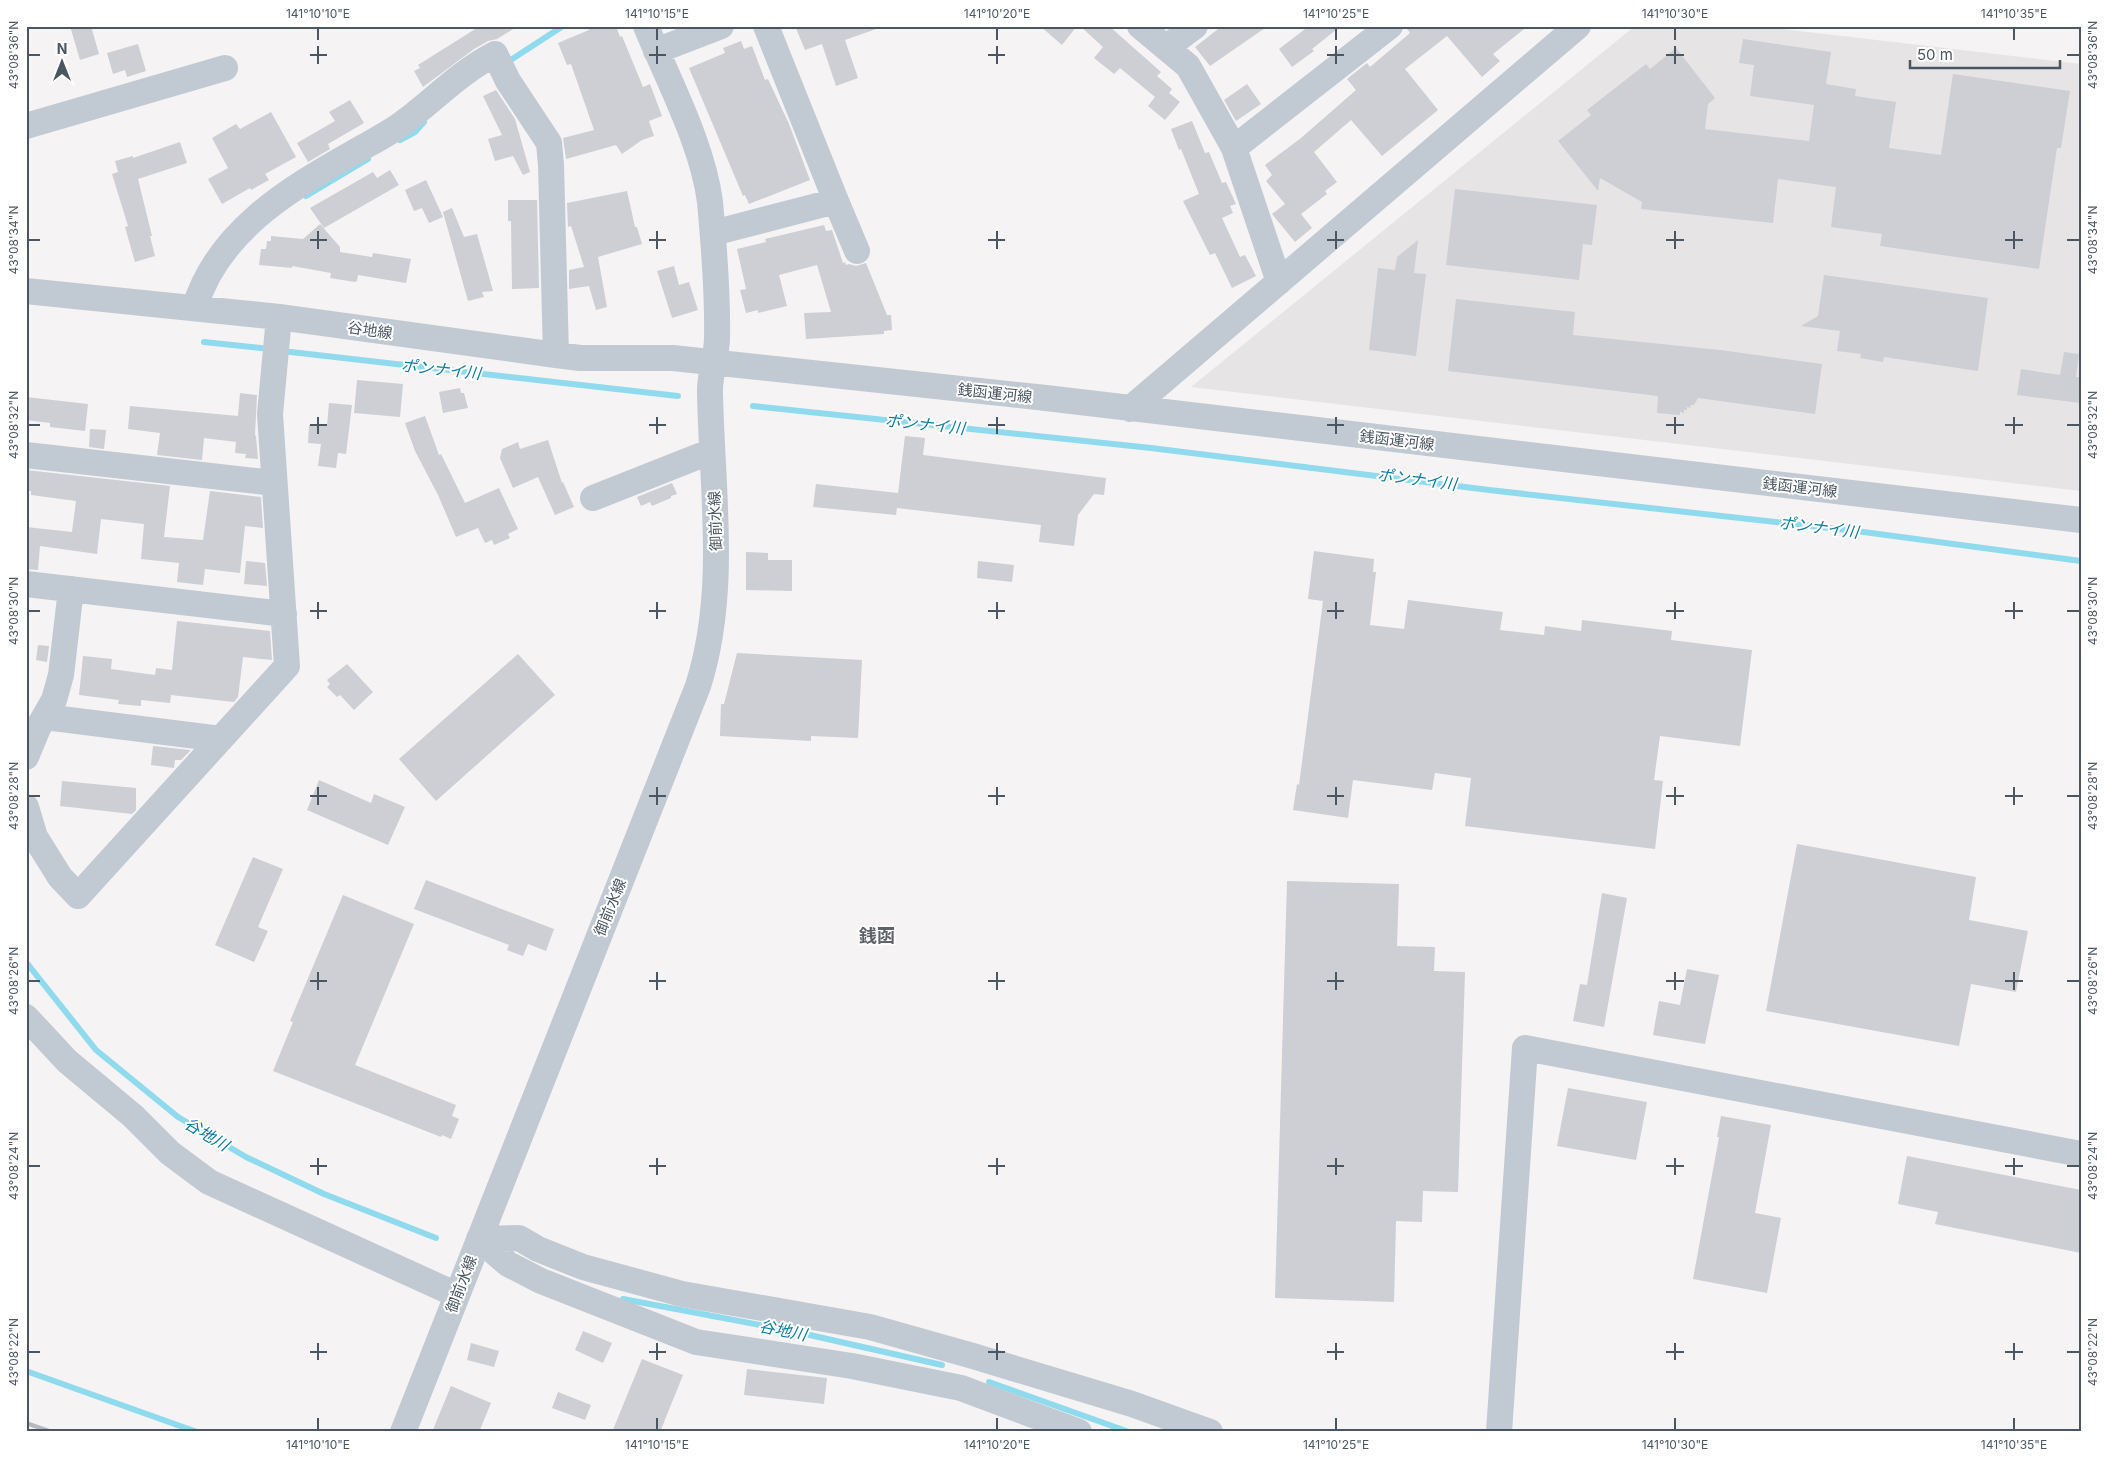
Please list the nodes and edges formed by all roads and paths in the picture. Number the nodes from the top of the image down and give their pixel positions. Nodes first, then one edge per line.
1 (646, 26) edge
2 (721, 26) edge
3 (766, 26) edge
4 (1140, 26) edge
5 (1195, 26) edge
6 (1390, 26) edge
7 (1578, 26) edge
8 (1167, 47) junction
9 (656, 51) junction
10 (226, 68) dead end
11 (26, 126) edge
12 (1234, 148) junction
13 (836, 201) junction
14 (713, 233) junction
15 (857, 251) dead end
16 (1279, 282) junction
17 (26, 291) edge
18 (195, 307) junction
19 (277, 338) junction
20 (556, 355) junction
21 (714, 363) junction
22 (1130, 409) junction
23 (712, 451) junction
24 (26, 455) edge
25 (274, 483) junction
26 (593, 498) dead end
27 (2081, 520) edge
28 (26, 584) edge
29 (71, 589) junction
30 (284, 614) junction
31 (45, 717) junction
32 (221, 739) junction
33 (26, 757) edge
34 (26, 807) edge
35 (26, 1016) edge
36 (2081, 1154) edge
37 (479, 1239) junction
38 (457, 1295) junction
39 (973, 1356) junction
40 (961, 1388) junction
41 (403, 1432) edge
42 (1079, 1432) edge
43 (1210, 1432) edge
44 (1499, 1432) edge

1 - 9 street, 御前水線
2 - 9 street
3 - 13 street
4 - 8 street
5 - 8 street
6 - 12 street
7 - 16 street
8 - 12 street
9 - 14 street, 御前水線
10 - 11 street
12 - 16 street
13 - 14 street
13 - 15 street
14 - 21 street, 御前水線
16 - 22 street
17 - 18 street, 谷地線
18 - 19 street, 谷地線
18 - 20 street
19 - 20 street, 谷地線
19 - 25 street
20 - 21 street, 谷地線
21 - 22 street, 銭函運河線
21 - 23 street, 御前水線
22 - 27 street, 銭函運河線
23 - 26 street
23 - 37 street, 御前水線
24 - 25 street
25 - 30 street
28 - 29 street
29 - 30 street
29 - 31 street
30 - 32 street
31 - 32 street
31 - 33 street
32 - 34 street
35 - 38 street
36 - 44 street
37 - 38 street, 御前水線
37 - 39 street
37 - 40 street
38 - 41 street, 御前水線
39 - 40 street
39 - 43 street
40 - 42 street

